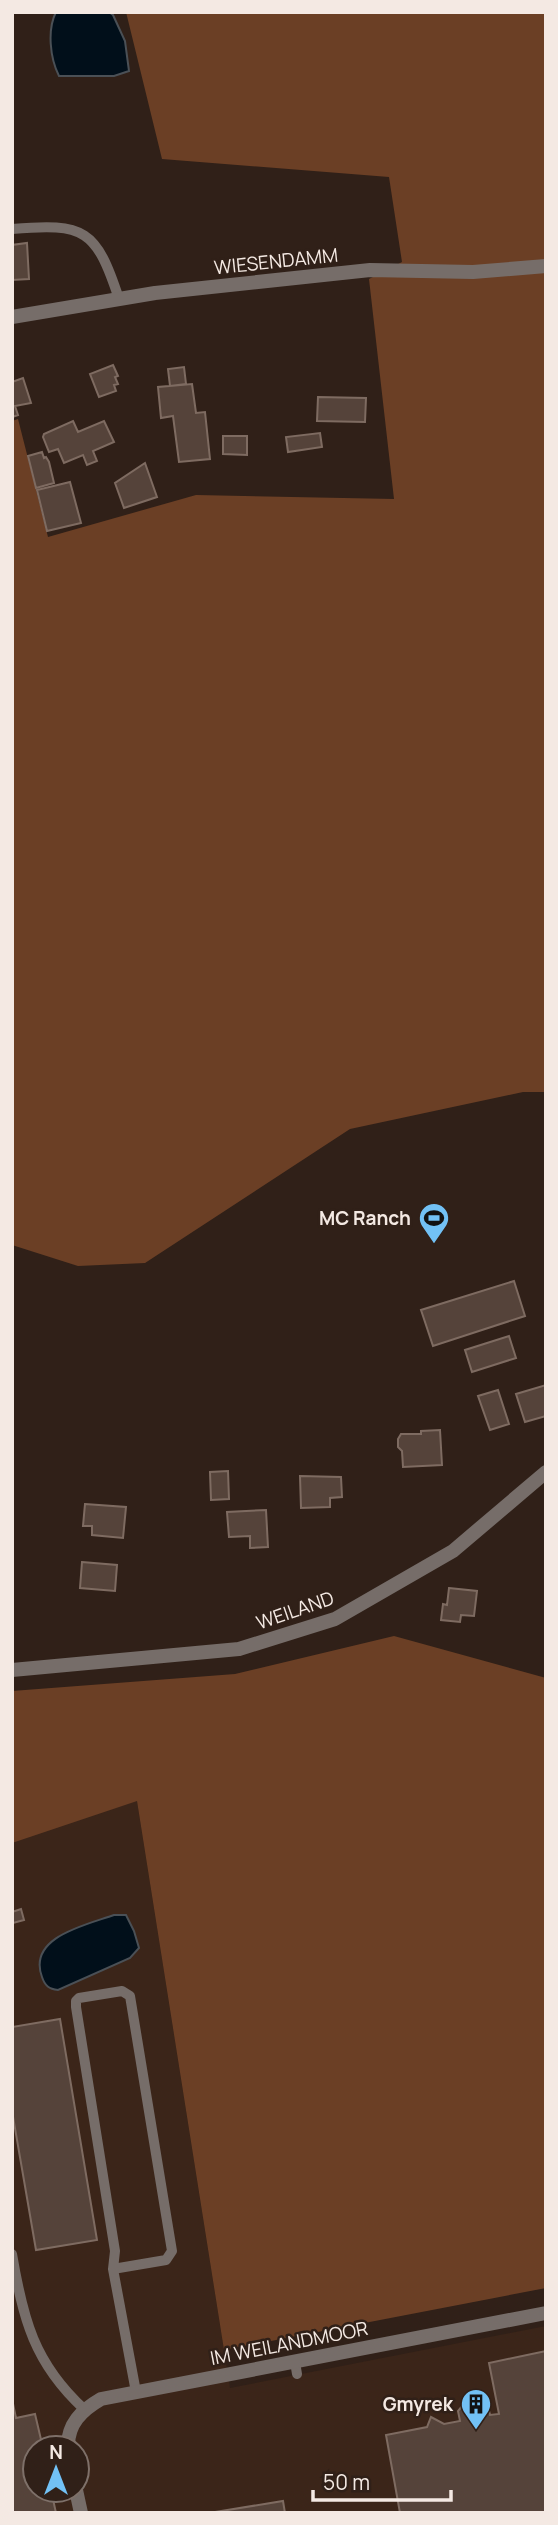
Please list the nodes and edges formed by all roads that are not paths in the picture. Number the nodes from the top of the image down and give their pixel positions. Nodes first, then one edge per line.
1 (12, 229) edge
2 (546, 265) edge
3 (118, 299) junction
4 (12, 317) edge
5 (546, 1472) edge
6 (12, 1670) edge
7 (12, 2254) edge
8 (113, 2269) junction
9 (546, 2313) edge
10 (136, 2392) junction
11 (84, 2409) junction
12 (70, 2434) edge

1 - 3 lane
2 - 3 street, WIESENDAMM
3 - 4 street, WIESENDAMM
5 - 6 street, WEILAND
7 - 11 lane
8 - 8 lane
8 - 10 lane
9 - 10 street, IM WEILANDMOOR
10 - 11 street, IM WEILANDMOOR
11 - 12 street

